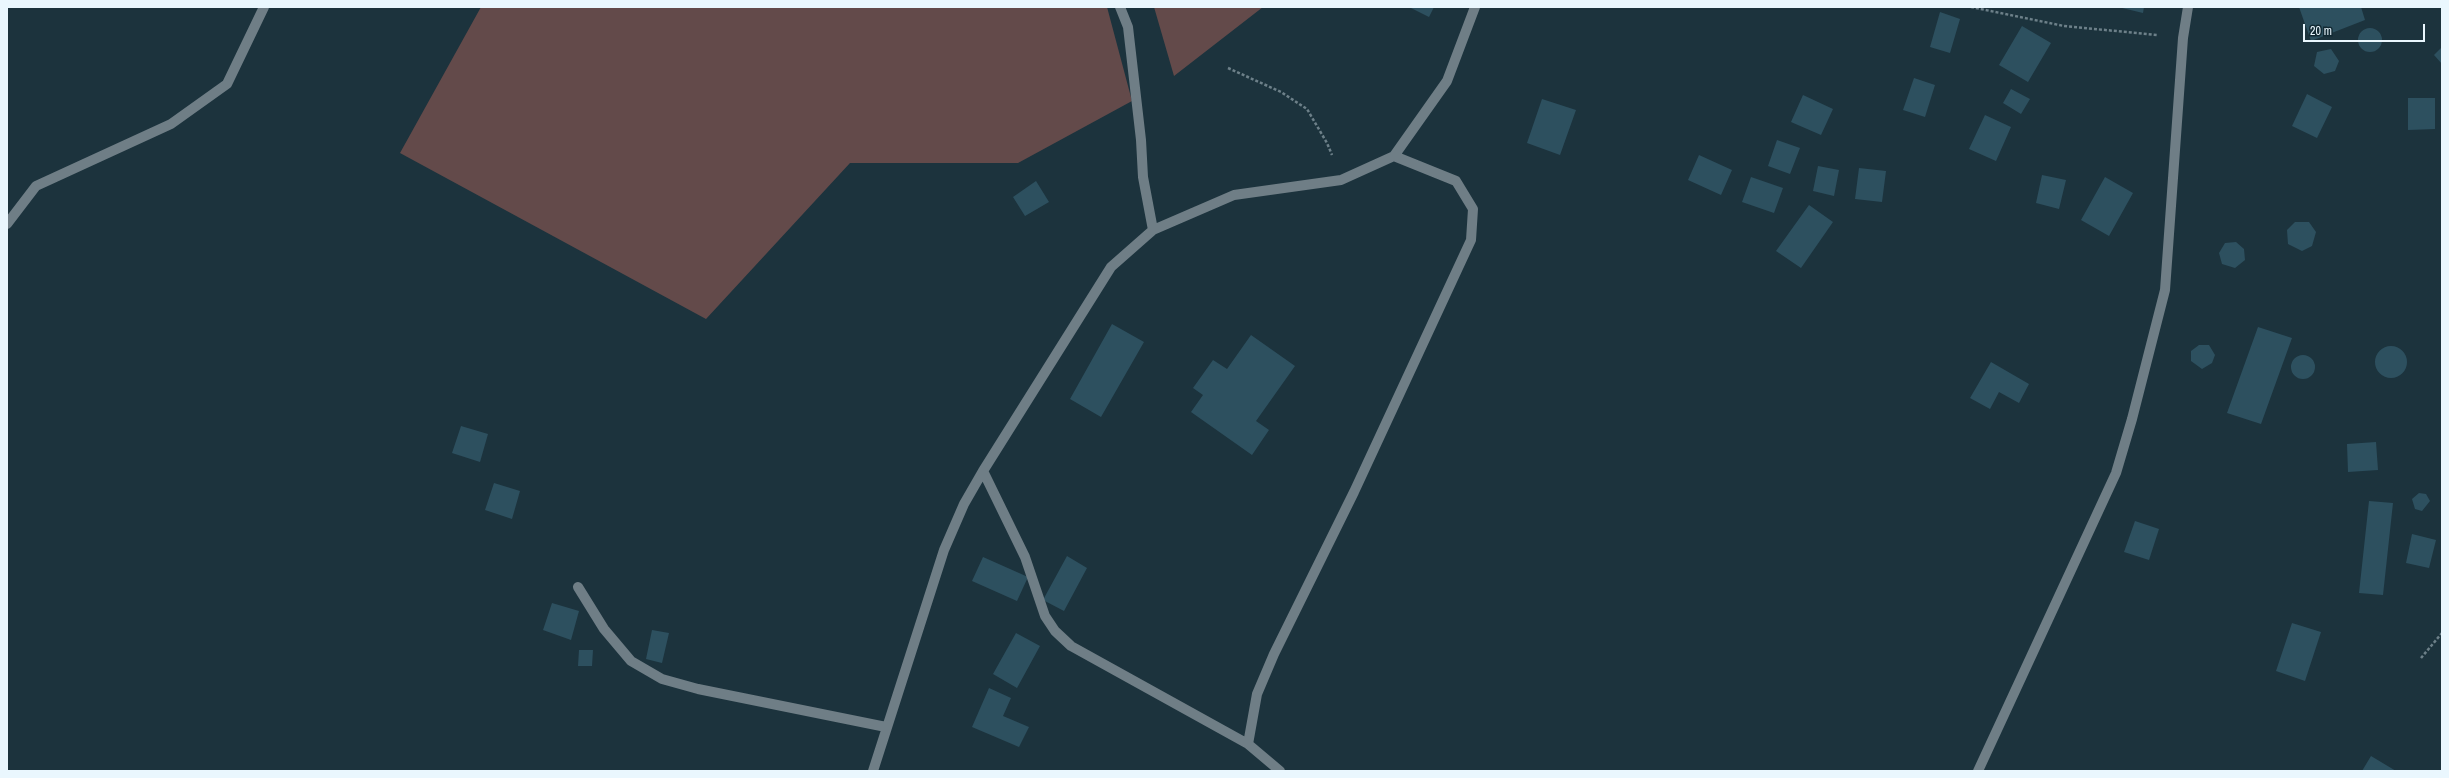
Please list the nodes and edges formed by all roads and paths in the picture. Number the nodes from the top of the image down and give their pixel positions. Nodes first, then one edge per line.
1 (264, 7) edge
2 (1120, 7) edge
3 (1475, 7) edge
4 (1971, 7) edge
5 (2188, 7) edge
6 (2183, 38) junction
7 (1228, 68) dead end
8 (1394, 156) junction
9 (1341, 180) junction
10 (7, 224) edge
11 (1153, 230) junction
12 (982, 471) junction
13 (578, 587) dead end
14 (2442, 634) edge
15 (2421, 658) dead end
16 (886, 727) junction
17 (1248, 744) junction
18 (873, 771) edge
19 (1280, 771) edge
20 (1978, 771) edge

1 - 10 street
2 - 11 street
3 - 8 street
4 - 6 path
5 - 6 street
6 - 20 street
7 - 9 path
8 - 9 street
8 - 17 street
9 - 11 street
11 - 12 street
12 - 16 street
12 - 17 street
13 - 16 street
14 - 15 path
16 - 18 street
17 - 19 street

